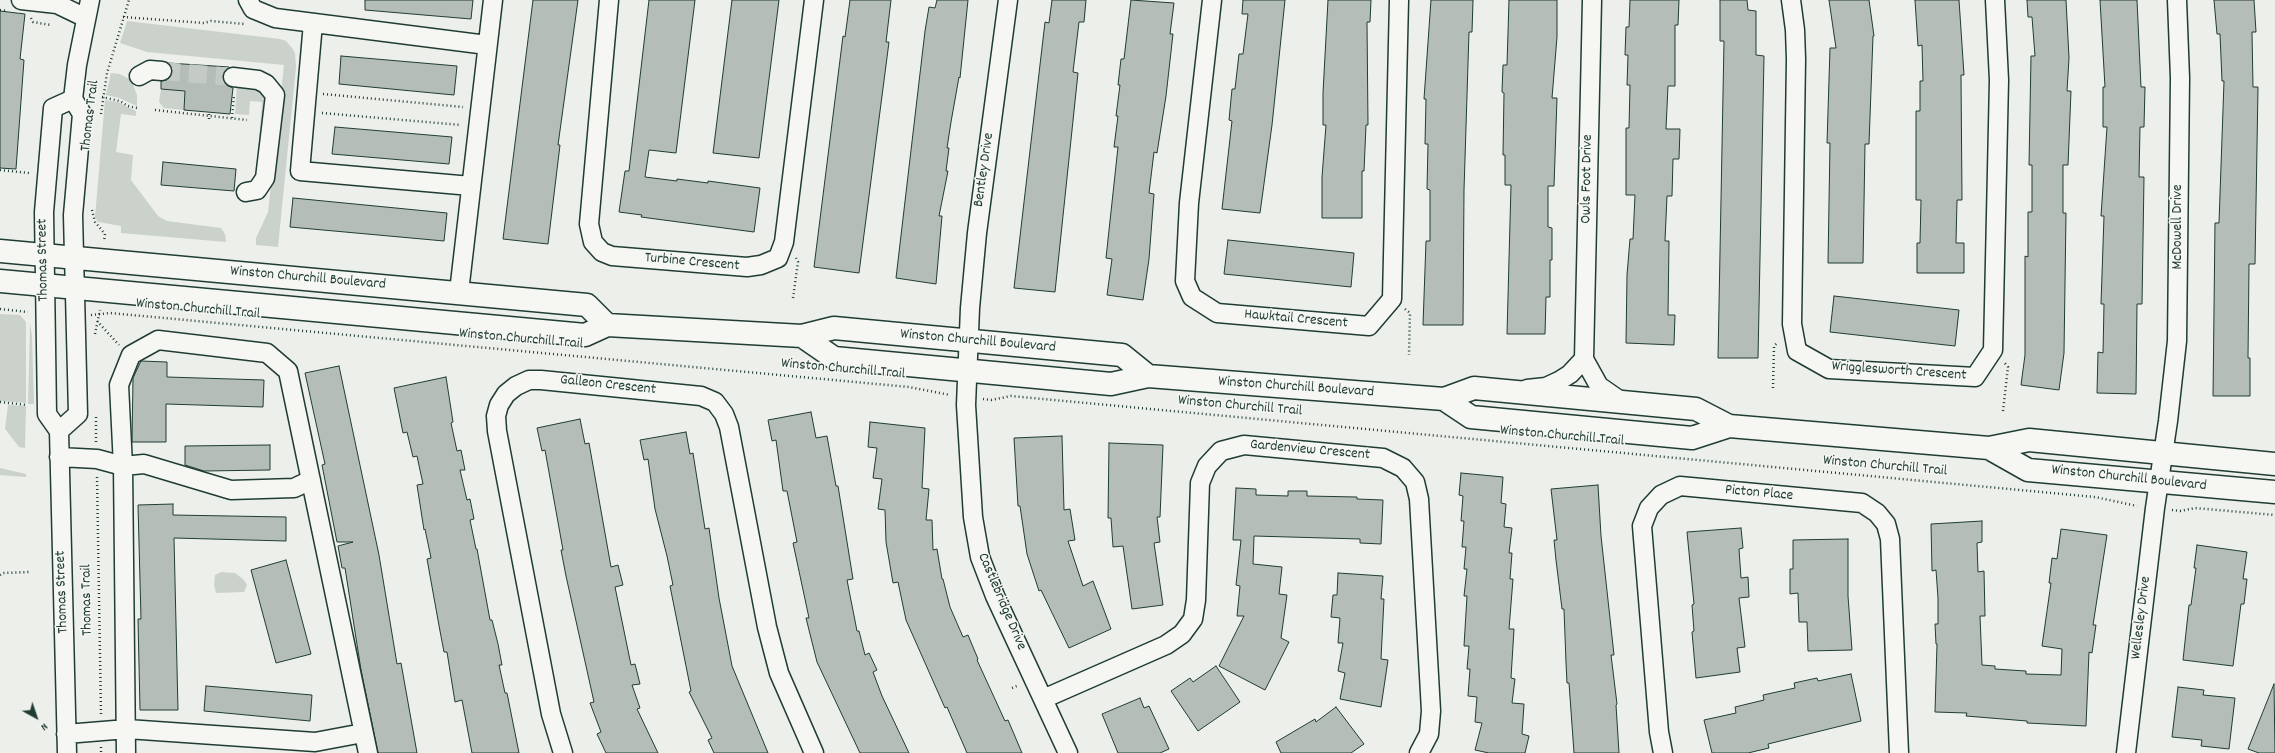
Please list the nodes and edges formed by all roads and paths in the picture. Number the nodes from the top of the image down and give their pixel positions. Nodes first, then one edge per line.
1 (21, 0) edge
2 (90, 0) edge
3 (129, 0) edge
4 (248, 0) edge
5 (493, 0) edge
6 (609, 0) edge
7 (814, 0) edge
8 (1008, 0) edge
9 (1212, 0) edge
10 (1399, 0) edge
11 (1592, 0) edge
12 (1791, 0) edge
13 (1995, 0) edge
14 (2177, 0) edge
15 (123, 17) junction
16 (86, 18) junction
17 (313, 23) junction
18 (248, 24) dead end
19 (487, 45) junction
20 (162, 71) tunnel mouth
21 (139, 76) dead end
22 (233, 78) tunnel mouth
23 (306, 93) junction
24 (102, 97) junction
25 (73, 99) junction
26 (137, 108) dead end
27 (480, 108) junction
28 (155, 110) dead end
29 (305, 112) junction
30 (100, 120) dead end
31 (247, 120) dead end
32 (479, 127) junction
33 (0, 170) edge
34 (29, 173) dead end
35 (471, 186) junction
36 (246, 192) dead end
37 (93, 202) dead end
38 (105, 234) dead end
39 (784, 242) junction
40 (0, 251) edge
41 (44, 255) junction
42 (74, 257) junction
43 (0, 281) edge
44 (44, 285) junction
45 (75, 288) junction
46 (459, 292) junction
47 (793, 298) dead end
48 (1392, 299) junction
49 (0, 309) edge
50 (21, 311) dead end
51 (100, 316) dead end
52 (98, 321) dead end
53 (1792, 324) junction
54 (607, 325) junction
55 (802, 336) junction
56 (968, 341) junction
57 (1993, 350) junction
58 (1409, 355) dead end
59 (1584, 359) junction
60 (128, 363) junction
61 (967, 371) junction
62 (1148, 376) junction
63 (1773, 388) dead end
64 (1510, 392) junction
65 (939, 394) dead end
66 (1444, 399) junction
67 (990, 400) dead end
68 (0, 402) edge
69 (1622, 402) junction
70 (27, 405) dead end
71 (2003, 411) dead end
72 (1728, 426) junction
73 (59, 431) junction
74 (1989, 448) junction
75 (2163, 453) junction
76 (59, 457) junction
77 (2275, 464) edge
78 (123, 466) junction
79 (311, 480) junction
80 (2159, 482) junction
81 (97, 484) dead end
82 (2275, 492) edge
83 (2132, 506) dead end
84 (2180, 511) dead end
85 (2275, 515) edge
86 (30, 572) dead end
87 (0, 575) edge
88 (1043, 699) junction
89 (101, 716) dead end
90 (127, 729) junction
91 (363, 733) junction
92 (66, 734) junction
93 (67, 753) edge
94 (126, 753) edge
95 (368, 753) edge
96 (563, 753) edge
97 (814, 753) edge
98 (1068, 753) edge
99 (1419, 753) edge
100 (1663, 753) edge
101 (1899, 753) edge
102 (2126, 753) edge

1 - 16 street
2 - 16 street
3 - 15 path, Thomas Trail
4 - 17 street
5 - 19 street
6 - 39 street, Turbine Crescent
7 - 39 street, Turbine Crescent
8 - 56 street, Bentley Drive
9 - 48 street, Hawktail Crescent
10 - 48 street
11 - 59 street, Owls Foot Drive
12 - 53 street, Wrigglesworth Crescent
13 - 57 street
14 - 75 street, McDowell Drive
15 - 18 path
15 - 24 path, Thomas Trail
16 - 25 street
17 - 19 street
17 - 23 street
19 - 27 street
20 - 21 street
22 - 36 street
23 - 27 path
23 - 29 street
24 - 26 path
24 - 30 path, Thomas Trail
25 - 41 street, Thomas Street
25 - 42 street, Thomas Street
27 - 32 street
28 - 31 path
29 - 32 path
29 - 35 street
32 - 35 street
33 - 34 path
35 - 46 street
37 - 38 path
39 - 47 path
40 - 41 main road, Winston Churchill Boulevard
41 - 42 main road, Winston Churchill Boulevard
41 - 44 street, Thomas Street
42 - 45 street, Thomas Street
42 - 46 main road, Winston Churchill Boulevard
43 - 44 main road, Winston Churchill Boulevard
44 - 45 main road, Winston Churchill Boulevard
44 - 73 street, Thomas Street
45 - 54 main road, Winston Churchill Boulevard
45 - 73 street, Thomas Street
46 - 54 main road, Winston Churchill Boulevard
48 - 58 path
49 - 50 path
51 - 65 path, Winston Churchill Trail
52 - 60 path
53 - 57 street, Wrigglesworth Crescent
53 - 63 path
54 - 55 main road, Winston Churchill Boulevard
55 - 56 main road, Winston Churchill Boulevard
55 - 61 main road, Winston Churchill Boulevard
56 - 61 street, Bentley Drive
56 - 62 main road, Winston Churchill Boulevard
57 - 71 path
59 - 64 street
59 - 69 street
60 - 78 street
60 - 79 street
61 - 62 main road, Winston Churchill Boulevard
61 - 88 street, Castlebridge Drive
62 - 66 main road, Winston Churchill Boulevard
64 - 66 main road, Winston Churchill Boulevard
64 - 69 main road, Winston Churchill Boulevard
66 - 72 main road, Winston Churchill Boulevard
67 - 83 path, Winston Churchill Trail
68 - 70 path
69 - 72 main road, Winston Churchill Boulevard
72 - 74 main road, Winston Churchill Boulevard
73 - 76 street, Thomas Street
74 - 75 main road, Winston Churchill Boulevard
74 - 80 main road, Winston Churchill Boulevard
75 - 77 main road, Winston Churchill Boulevard
75 - 80 street, McDowell Drive
76 - 78 street
76 - 92 street, Thomas Street
78 - 79 street
78 - 90 street
79 - 91 street
80 - 82 main road, Winston Churchill Boulevard
80 - 102 street, Wellesley Drive
81 - 89 path, Thomas Trail
84 - 85 path
86 - 87 path
88 - 98 street, Castlebridge Drive
88 - 99 street, Gardenview Crescent
90 - 91 street
90 - 92 street
90 - 94 street
91 - 95 street
92 - 93 street, Thomas Street
96 - 97 street, Galleon Crescent
100 - 101 street, Picton Place

